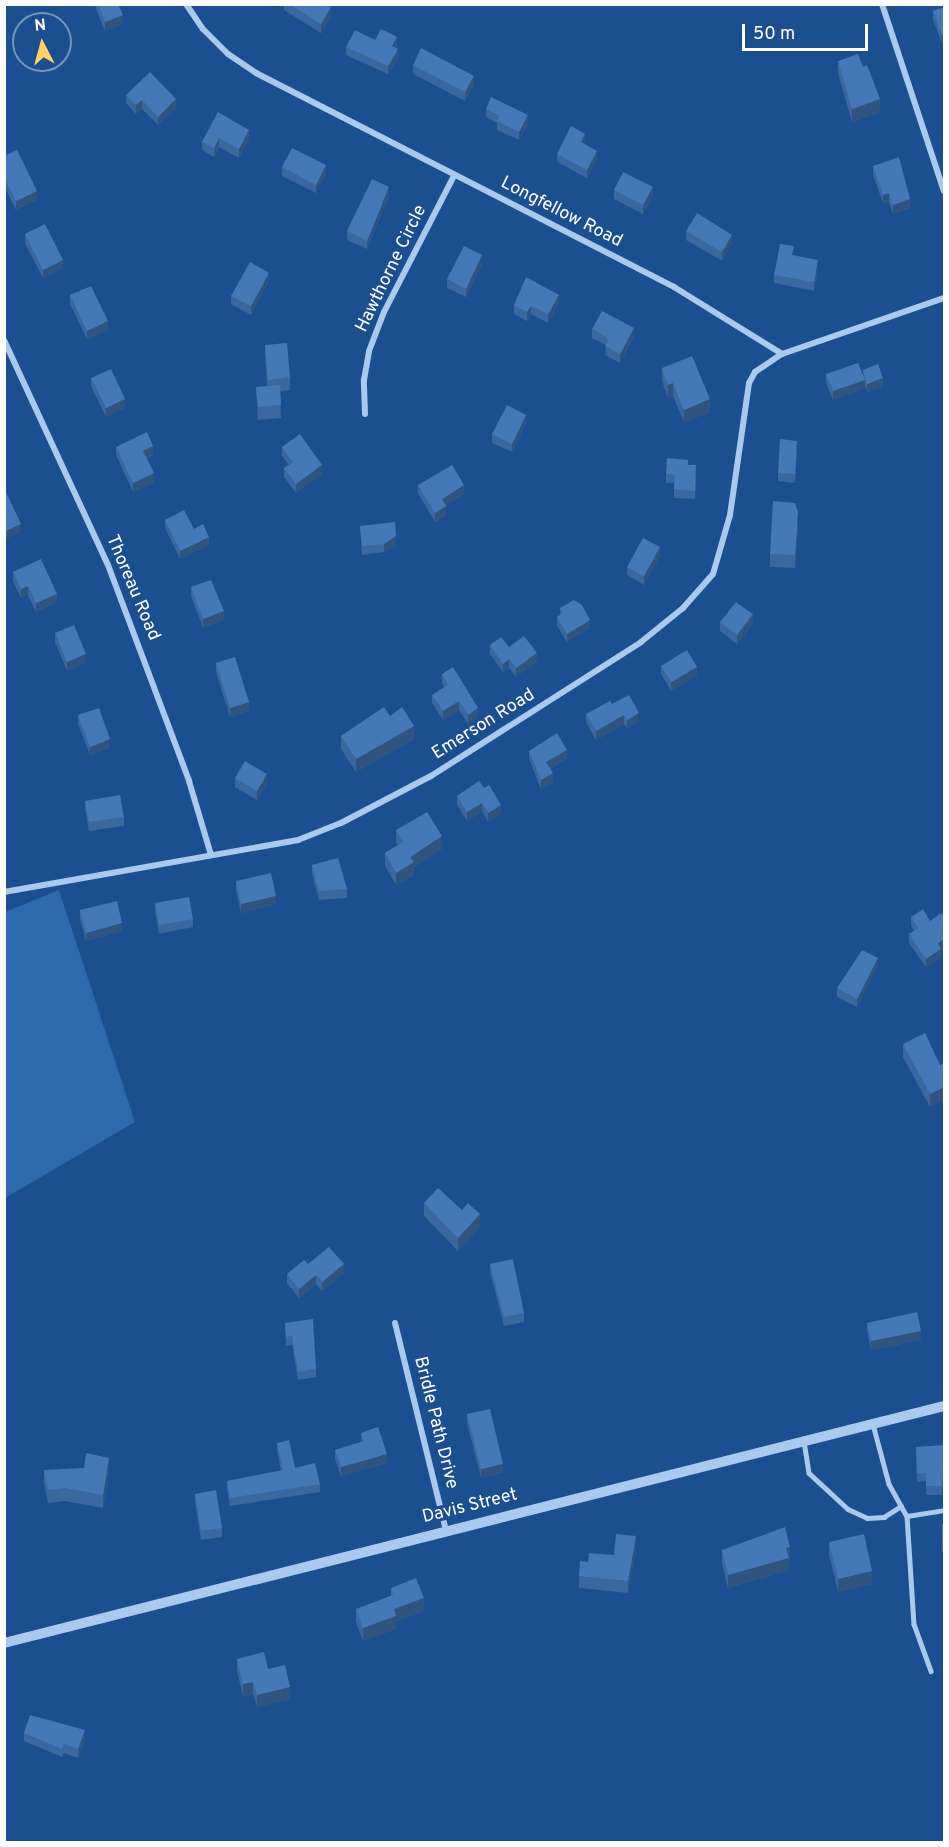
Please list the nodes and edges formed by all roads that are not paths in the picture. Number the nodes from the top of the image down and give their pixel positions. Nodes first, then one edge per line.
1 (186, 4) edge
2 (882, 4) edge
3 (454, 176) junction
4 (945, 191) edge
5 (945, 298) edge
6 (4, 340) edge
7 (782, 354) junction
8 (365, 414) dead end
9 (211, 855) junction
10 (4, 892) edge
11 (395, 1323) dead end
12 (945, 1406) edge
13 (873, 1424) junction
14 (804, 1441) junction
15 (901, 1506) junction
16 (945, 1510) edge
17 (907, 1516) junction
18 (446, 1530) junction
19 (4, 1643) edge
20 (931, 1671) dead end

1 - 3 street, Longfellow Road
2 - 4 street
3 - 7 street, Longfellow Road
3 - 8 street, Hawthorne Circle
5 - 7 street
6 - 9 street, Thoreau Road
7 - 9 street, Emerson Road
9 - 10 street, Emerson Road
11 - 18 street, Bridle Path Drive
12 - 13 street, Davis Street
13 - 14 street, Davis Street
13 - 15 lane
14 - 15 lane
14 - 18 street, Davis Street
15 - 17 lane
16 - 17 lane
17 - 20 lane
18 - 19 street, Davis Street

